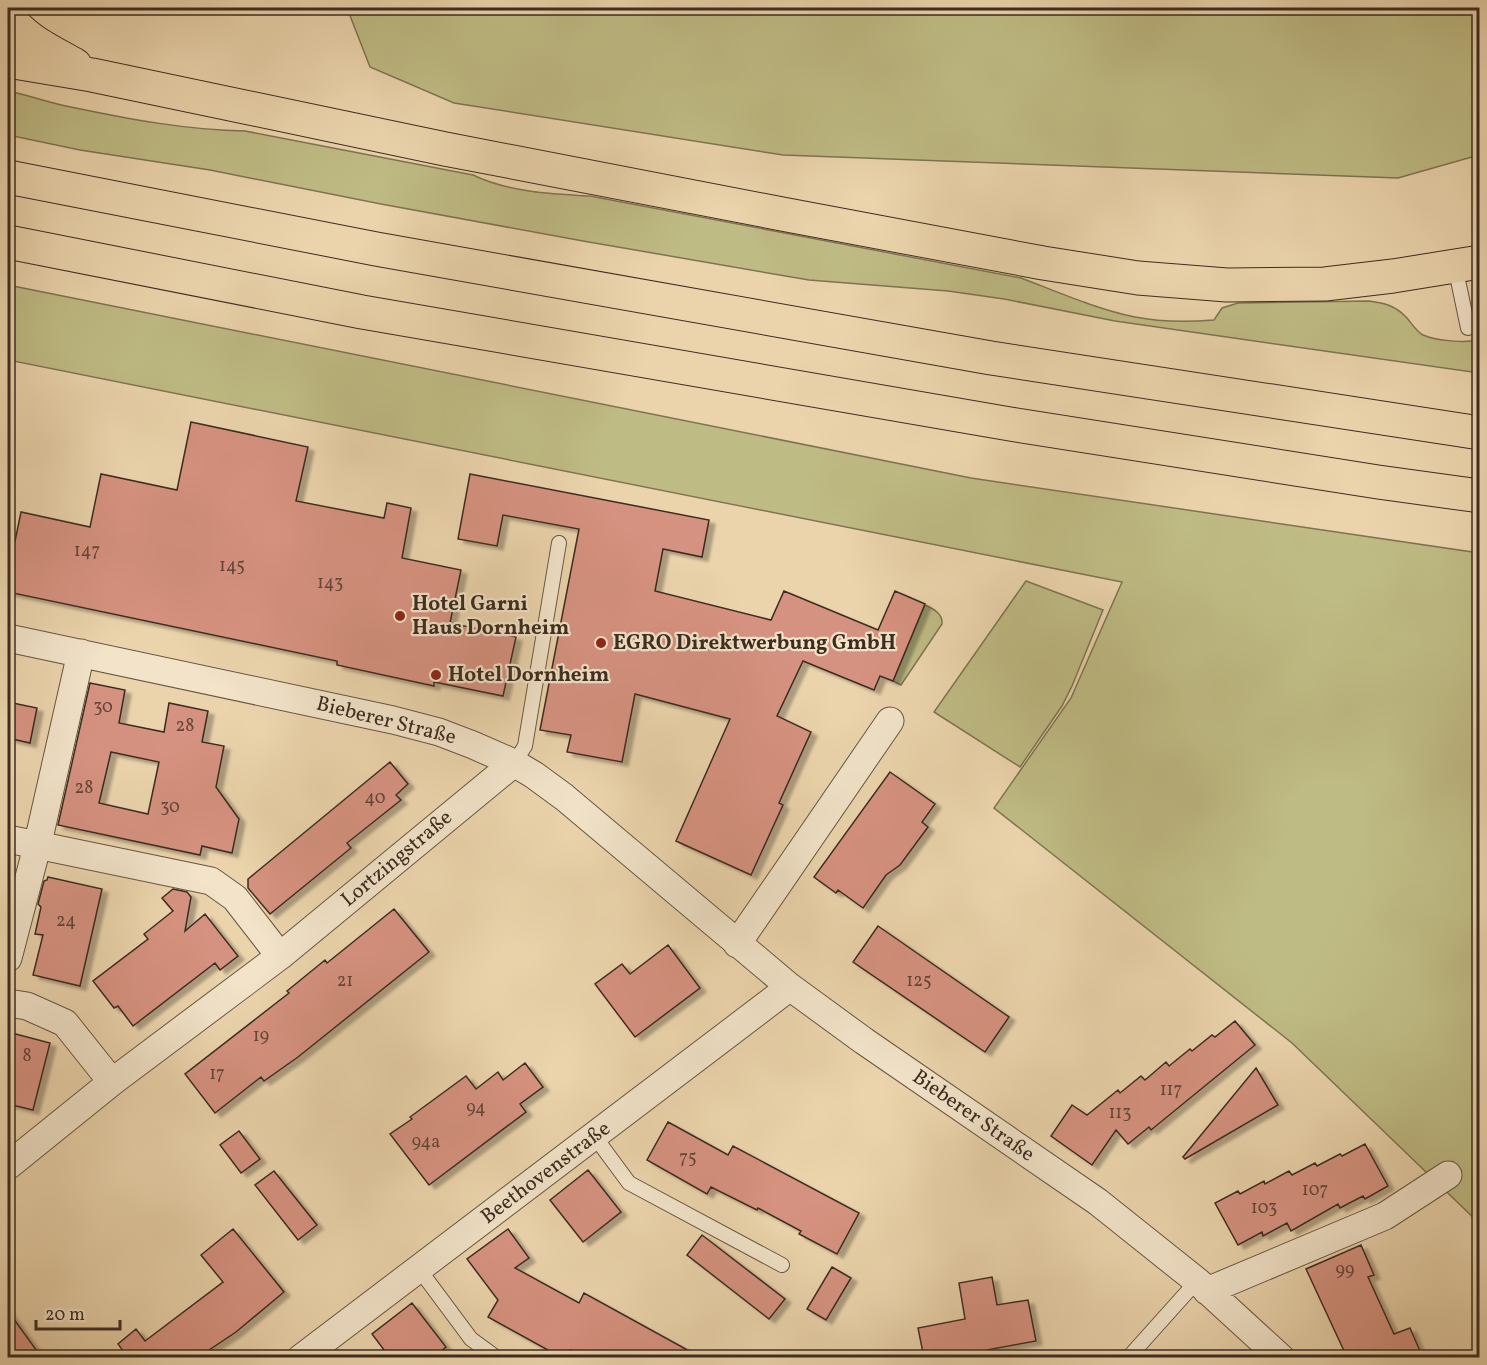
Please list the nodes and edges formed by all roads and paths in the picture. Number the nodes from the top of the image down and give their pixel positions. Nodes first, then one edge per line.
1 (8, 16) edge
2 (8, 61) edge
3 (92, 75) junction
4 (8, 177) edge
5 (8, 242) edge
6 (1472, 263) edge
7 (1468, 328) dead end
8 (1479, 433) edge
9 (1479, 496) edge
10 (559, 543) dead end
11 (8, 638) edge
12 (81, 653) junction
13 (890, 721) dead end
14 (514, 763) junction
15 (8, 839) edge
16 (37, 847) junction
17 (737, 944) junction
18 (280, 956) junction
19 (8, 958) edge
20 (790, 987) junction
21 (8, 1003) edge
22 (112, 1082) junction
23 (594, 1137) junction
24 (8, 1166) edge
25 (1448, 1175) dead end
26 (782, 1265) dead end
27 (419, 1269) junction
28 (1202, 1286) junction
29 (301, 1358) edge
30 (497, 1358) edge
31 (1128, 1358) edge
32 (1281, 1358) edge

1 - 3 highway
2 - 3 highway
3 - 6 highway
4 - 8 highway
5 - 9 highway
6 - 7 lane
10 - 14 lane
11 - 12 street, Bieberer Straße
12 - 14 street, Bieberer Straße
12 - 16 street
13 - 17 street
14 - 17 street, Bieberer Straße
14 - 18 street, Lortzingstraße
15 - 16 street
16 - 18 street
16 - 19 street
17 - 20 street, Bieberer Straße
18 - 22 street, Lortzingstraße
20 - 23 street, Beethovenstraße
20 - 28 street, Bieberer Straße
21 - 22 street
22 - 24 street, Lortzingstraße
23 - 26 lane
23 - 27 street, Beethovenstraße
25 - 28 street
27 - 29 street, Beethovenstraße
27 - 30 lane
28 - 31 lane
28 - 32 street, Bieberer Straße

